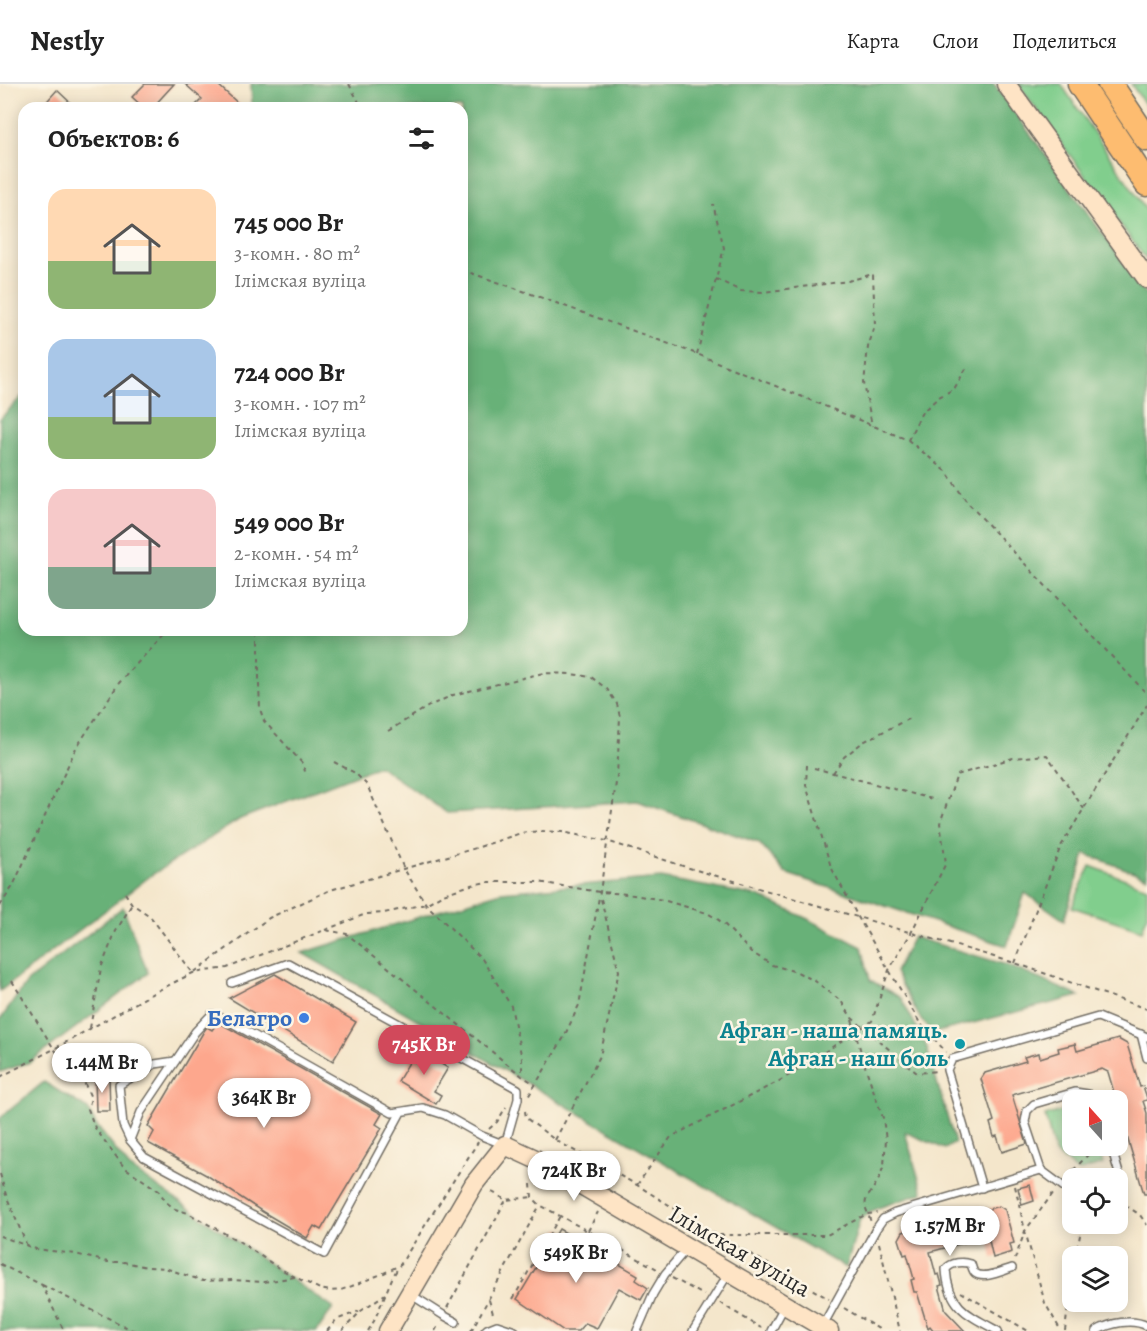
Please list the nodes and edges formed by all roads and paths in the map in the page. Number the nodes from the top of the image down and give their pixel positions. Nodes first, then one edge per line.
1 (350, 84) edge
2 (1006, 84) edge
3 (1080, 84) edge
4 (1110, 84) edge
5 (359, 102) edge
6 (1147, 139) edge
7 (1147, 184) edge
8 (713, 204) dead end
9 (468, 272) edge
10 (716, 279) junction
11 (1147, 279) edge
12 (697, 354) junction
13 (967, 367) dead end
14 (872, 426) junction
15 (908, 440) junction
16 (162, 636) edge
17 (260, 636) edge
18 (1147, 694) edge
19 (1147, 705) edge
20 (910, 718) dead end
21 (388, 731) dead end
22 (334, 762) dead end
23 (807, 765) dead end
24 (814, 768) dead end
25 (833, 773) junction
26 (306, 775) dead end
27 (936, 800) dead end
28 (1084, 809) junction
29 (607, 842) junction
30 (404, 869) junction
31 (600, 892) junction
32 (125, 893) dead end
33 (132, 904) junction
34 (426, 904) junction
35 (0, 906) edge
36 (858, 917) junction
37 (325, 930) junction
38 (911, 933) junction
39 (1015, 963) junction
40 (889, 970) junction
41 (193, 973) junction
42 (232, 983) dead end
43 (1147, 1009) edge
44 (852, 1018) junction
45 (862, 1027) junction
46 (90, 1028) junction
47 (855, 1032) junction
48 (1144, 1036) edge
49 (1147, 1058) edge
50 (952, 1059) junction
51 (175, 1061) junction
52 (947, 1070) junction
53 (522, 1076) junction
54 (0, 1077) edge
55 (1062, 1096) edge
56 (518, 1099) junction
57 (401, 1112) junction
58 (526, 1118) dead end
59 (482, 1136) junction
60 (130, 1140) junction
61 (555, 1140) junction
62 (505, 1144) junction
63 (1087, 1156) edge
64 (1041, 1170) junction
65 (0, 1174) edge
66 (1014, 1179) junction
67 (531, 1184) dead end
68 (1060, 1184) junction
69 (637, 1185) junction
70 (982, 1188) junction
71 (492, 1192) dead end
72 (532, 1197) junction
73 (605, 1199) junction
74 (506, 1200) junction
75 (540, 1205) junction
76 (1128, 1207) edge
77 (895, 1213) junction
78 (867, 1214) junction
79 (560, 1216) junction
80 (1147, 1225) edge
81 (876, 1229) junction
82 (588, 1231) junction
83 (1025, 1231) junction
84 (717, 1234) junction
85 (0, 1236) edge
86 (27, 1246) junction
87 (687, 1248) junction
88 (0, 1264) edge
89 (402, 1264) junction
90 (1012, 1268) joint
91 (729, 1273) junction
92 (665, 1274) junction
93 (42, 1285) junction
94 (948, 1285) junction
95 (386, 1294) junction
96 (410, 1294) junction
97 (489, 1299) junction
98 (513, 1299) dead end
99 (713, 1300) junction
100 (835, 1302) junction
101 (785, 1305) junction
102 (361, 1311) junction
103 (1066, 1312) edge
104 (443, 1315) junction
105 (456, 1322) dead end
106 (497, 1325) junction
107 (1147, 1326) edge
108 (825, 1329) edge
109 (64, 1331) edge
110 (134, 1331) edge
111 (327, 1331) edge
112 (342, 1331) edge
113 (368, 1331) edge
114 (388, 1331) edge
115 (435, 1331) edge
116 (471, 1331) edge
117 (485, 1331) edge
118 (515, 1331) edge
119 (637, 1331) edge
120 (693, 1331) edge
121 (768, 1331) edge
122 (882, 1331) edge
123 (900, 1331) edge
124 (998, 1331) edge
125 (1028, 1331) edge
126 (1063, 1331) edge
127 (1096, 1331) edge

1 - 5 path
2 - 11 street
3 - 7 highway
4 - 6 highway
8 - 10 path
9 - 12 path
10 - 12 path
10 - 14 path
12 - 14 path
13 - 15 path
14 - 15 path
15 - 18 path
16 - 35 path
17 - 26 path
19 - 28 path
20 - 25 path
21 - 29 path
22 - 30 path
23 - 36 path
24 - 25 path
25 - 27 path
28 - 38 path
28 - 39 path
29 - 30 path
29 - 31 path
29 - 36 path
30 - 34 path
30 - 41 path
31 - 34 path
31 - 44 path
31 - 53 path
31 - 61 path
32 - 33 path
33 - 41 path
33 - 46 path
34 - 37 path
34 - 53 path
36 - 38 path
36 - 40 path
37 - 41 path
37 - 53 path
38 - 39 path
38 - 40 path
39 - 43 path
40 - 45 path
40 - 50 path
41 - 46 path
42 - 56 lane
44 - 45 path
44 - 47 path
45 - 47 path
45 - 52 path
46 - 54 path
47 - 69 path
47 - 78 path
48 - 49 lane
48 - 50 lane
50 - 52 lane
51 - 57 lane
51 - 60 lane
51 - 60 lane
52 - 70 lane
55 - 64 lane
56 - 59 path
56 - 62 lane
57 - 59 lane
57 - 60 lane
58 - 61 path
59 - 62 lane
59 - 89 path
61 - 69 path
62 - 73 street, Ілімская вуліца
62 - 96 street
63 - 68 path
64 - 66 lane
64 - 68 lane
65 - 86 path
66 - 70 lane
66 - 83 path
67 - 72 path
68 - 83 path
69 - 84 path
70 - 77 lane
71 - 74 path
72 - 74 path
72 - 75 path
73 - 82 path
73 - 87 street, Ілімская вуліца
74 - 104 path
75 - 79 path
75 - 97 path
76 - 80 path
77 - 78 path
77 - 81 lane
78 - 81 path
78 - 84 path
79 - 82 path
79 - 98 path
81 - 100 lane
81 - 123 path
82 - 92 path
83 - 90 path
83 - 126 path
84 - 100 path
85 - 86 path
86 - 89 path
87 - 91 street, Ілімская вуліца
87 - 92 lane
88 - 93 path
89 - 95 path
90 - 94 lane
91 - 99 lane
91 - 101 street, Ілімская вуліца
92 - 99 path
92 - 119 lane
93 - 109 path
93 - 110 path
94 - 124 lane
94 - 125 path
95 - 102 path
95 - 113 path
96 - 104 lane
96 - 114 street
97 - 106 path
97 - 116 path
99 - 120 lane
99 - 121 path
100 - 108 lane
100 - 122 path
101 - 108 street, Ілімская вуліца
101 - 121 lane
102 - 111 path
102 - 112 path
103 - 126 path
104 - 105 lane
104 - 115 path
106 - 117 lane
106 - 118 lane
107 - 127 lane

